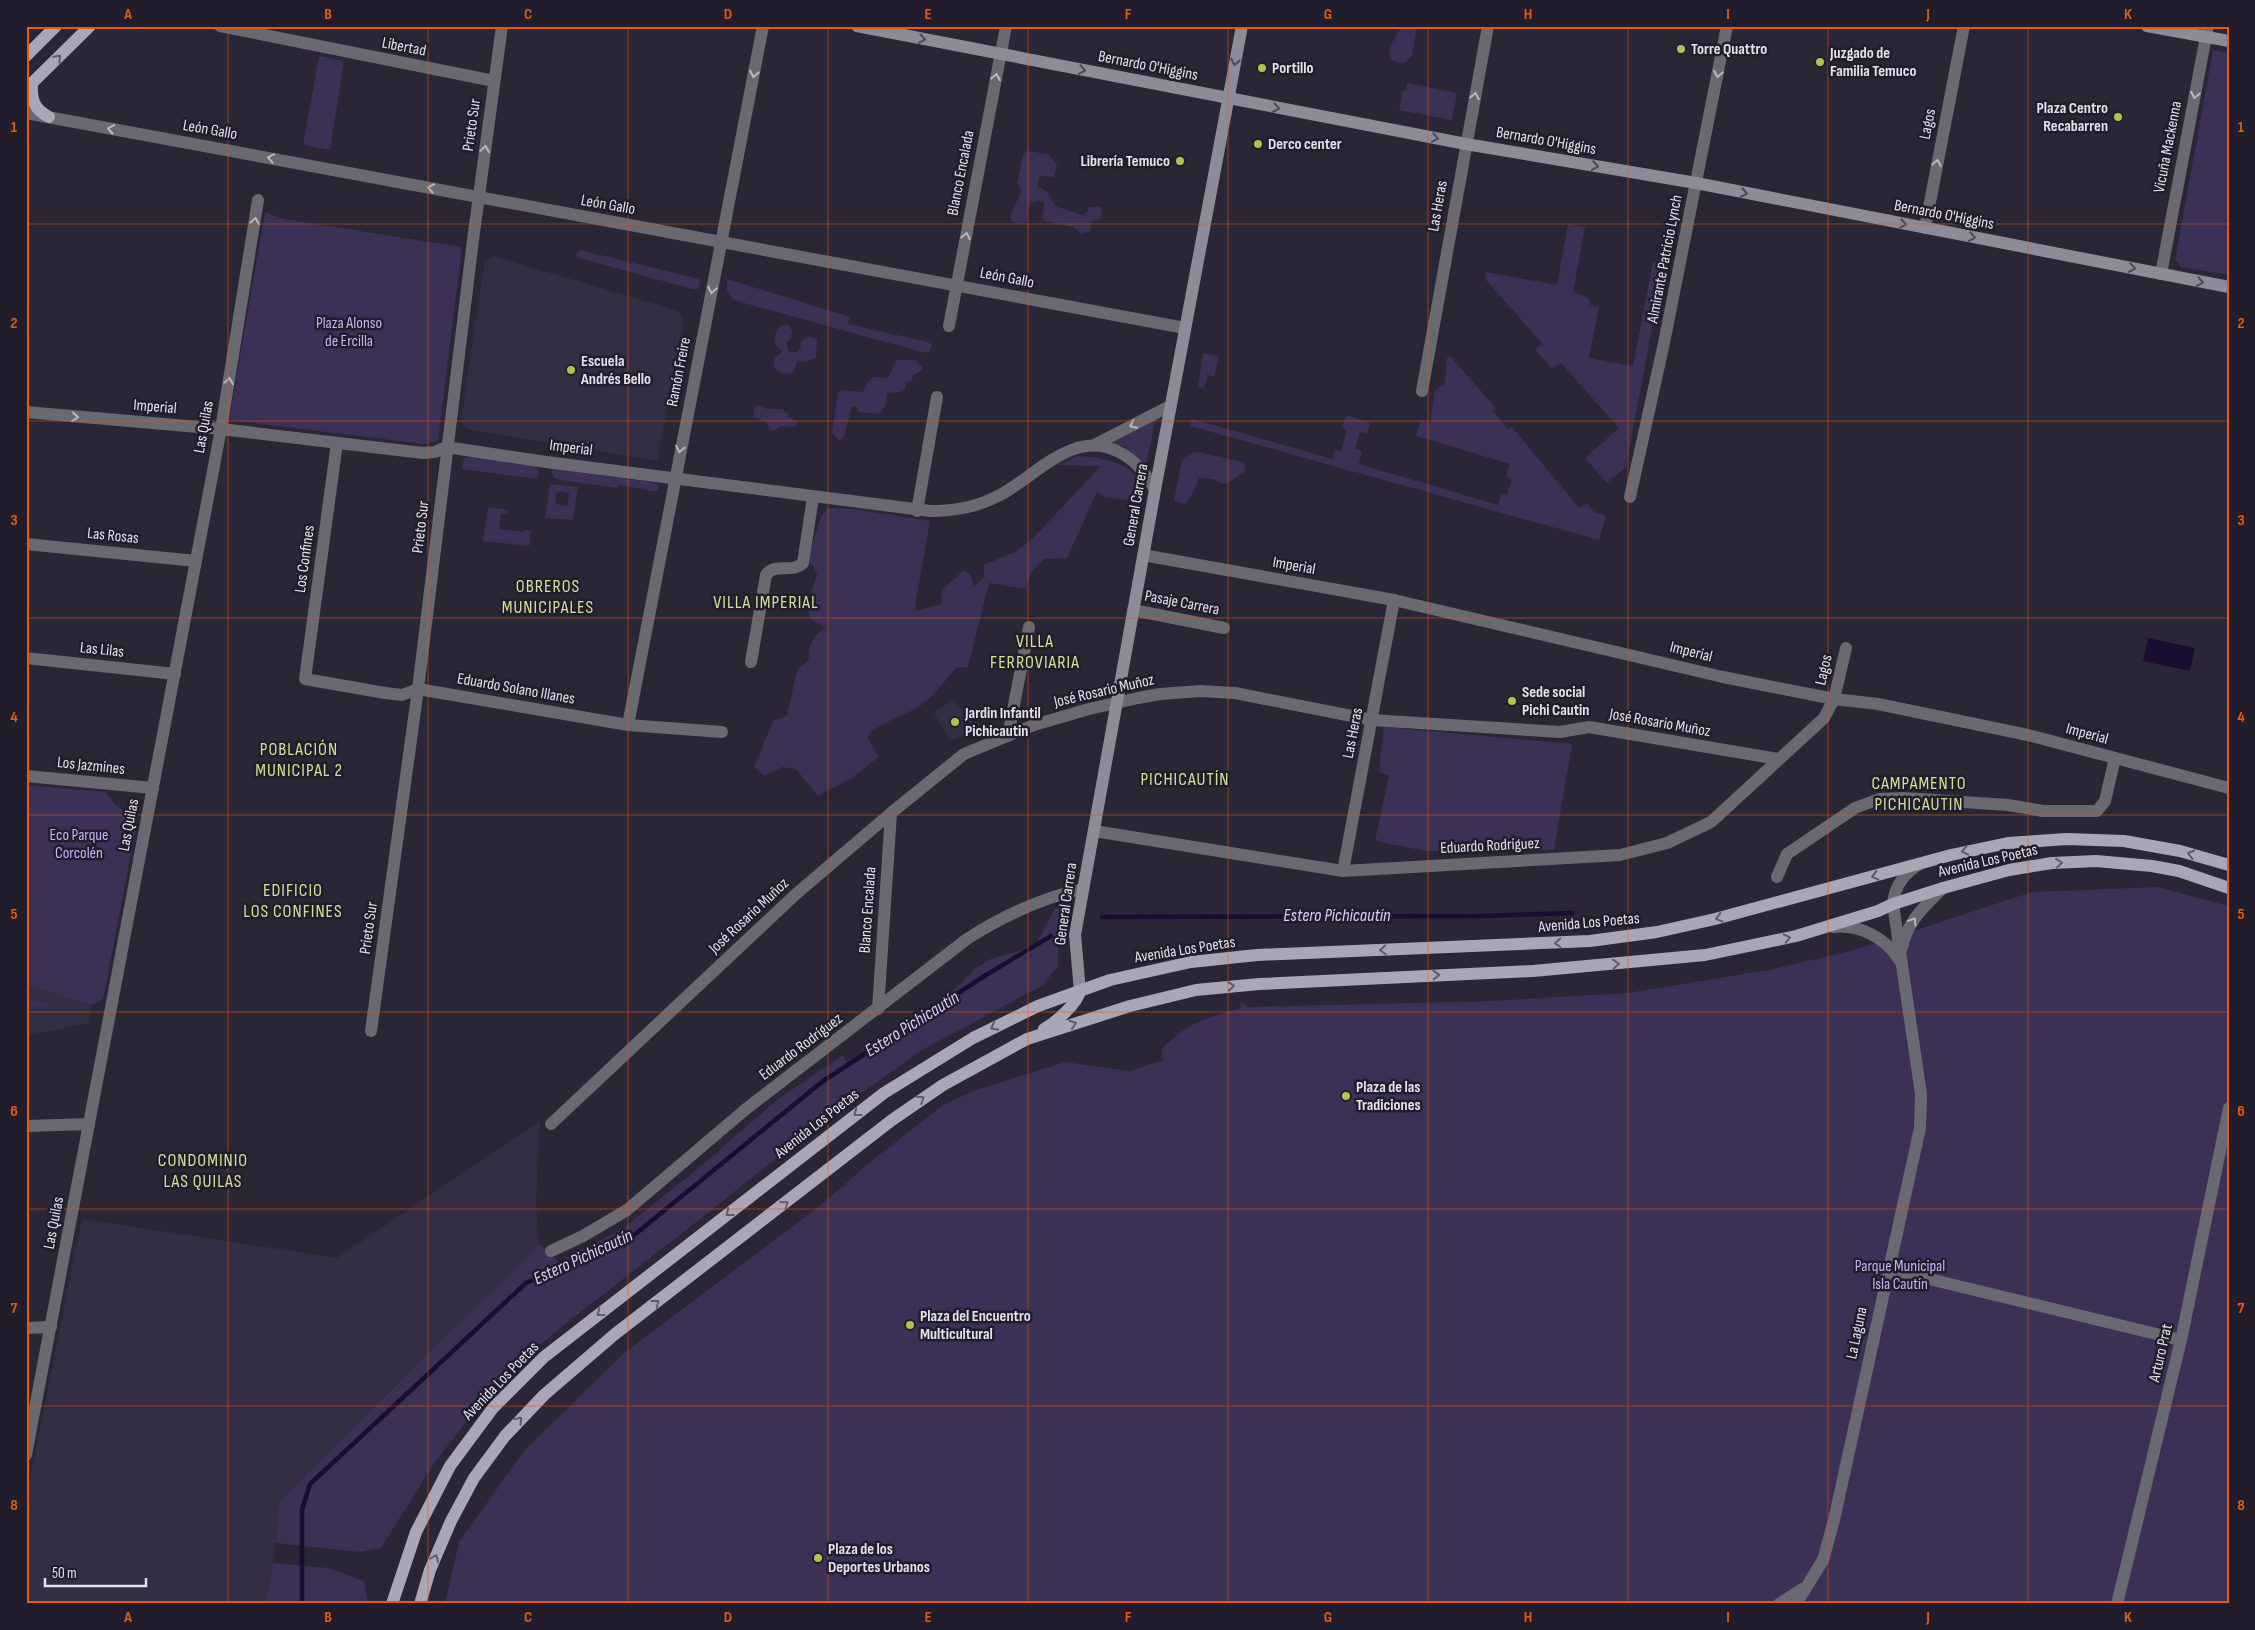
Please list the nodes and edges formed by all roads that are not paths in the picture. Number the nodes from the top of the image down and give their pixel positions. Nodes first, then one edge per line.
1 (56, 26) edge
2 (90, 26) edge
3 (220, 26) edge
4 (502, 26) edge
5 (763, 26) edge
6 (857, 26) edge
7 (1006, 26) edge
8 (1242, 26) edge
9 (1488, 26) edge
10 (1727, 26) edge
11 (1964, 26) edge
12 (2147, 26) edge
13 (2207, 31) edge
14 (2229, 41) edge
15 (1001, 54) junction
16 (26, 56) edge
17 (494, 81) junction
18 (29, 86) edge
19 (1228, 98) junction
20 (26, 113) edge
21 (49, 117) junction
22 (1466, 144) junction
23 (1696, 184) junction
24 (478, 198) junction
25 (258, 200) dead end
26 (1925, 228) junction
27 (721, 242) junction
28 (2161, 274) junction
29 (957, 284) junction
30 (2229, 287) edge
31 (949, 326) dead end
32 (1185, 328) junction
33 (1422, 391) dead end
34 (937, 398) dead end
35 (1170, 406) junction
36 (26, 412) edge
37 (221, 429) junction
38 (338, 443) junction
39 (1096, 444) junction
40 (446, 447) junction
41 (675, 478) junction
42 (1155, 490) junction
43 (1630, 496) dead end
44 (813, 497) junction
45 (917, 510) junction
46 (26, 544) edge
47 (1143, 555) junction
48 (196, 561) junction
49 (1394, 600) junction
50 (1133, 610) junction
51 (1029, 626) dead end
52 (1224, 628) dead end
53 (1846, 648) dead end
54 (26, 658) edge
55 (752, 662) dead end
56 (175, 674) junction
57 (306, 679) joint
58 (418, 689) junction
59 (1834, 699) junction
60 (1116, 704) junction
61 (1372, 720) junction
62 (628, 724) junction
63 (722, 732) dead end
64 (1008, 736) junction
65 (2115, 758) junction
66 (1778, 759) junction
67 (26, 776) edge
68 (153, 788) junction
69 (2229, 788) edge
70 (891, 813) junction
71 (1094, 831) junction
72 (1922, 863) junction
73 (2229, 865) edge
74 (1343, 871) junction
75 (1777, 877) dead end
76 (1943, 888) junction
77 (2229, 888) edge
78 (1082, 889) junction
79 (1893, 904) junction
80 (1826, 928) junction
81 (1902, 963) junction
82 (1080, 991) junction
83 (878, 1009) junction
84 (371, 1031) dead end
85 (1027, 1039) junction
86 (2229, 1108) edge
87 (89, 1124) junction
88 (551, 1124) dead end
89 (26, 1126) edge
90 (551, 1251) dead end
91 (1888, 1269) junction
92 (51, 1327) junction
93 (26, 1328) edge
94 (2182, 1340) junction
95 (26, 1455) edge
96 (1806, 1586) junction
97 (392, 1604) edge
98 (420, 1604) edge
99 (1779, 1604) edge
100 (1796, 1604) edge
101 (2117, 1604) edge

1 - 16 main road
18 -> 2 main road
3 - 17 street, Libertad
4 - 17 street, Prieto Sur
5 -> 27 street, Ramón Freire
6 -> 15 main road, Bernardo O'Higgins
7 - 15 street, Blanco Encalada
8 -> 19 main road, General Carrera
22 -> 9 street, Las Heras
10 -> 23 street, Almirante Patricio Lynch
26 -> 11 street, Lagos
12 - 13 main road
13 - 14 main road
13 -> 28 street, Vicuña Mackenna
15 -> 19 main road, Bernardo O'Higgins
29 -> 15 street, Blanco Encalada
24 -> 17 street, Prieto Sur
18 - 21 main road
19 -> 22 main road, Bernardo O'Higgins
19 - 32 main road, General Carrera
20 - 21 street, León Gallo
24 -> 21 street, León Gallo
22 -> 23 main road, Bernardo O'Higgins
22 - 33 street, Las Heras
23 -> 26 main road, Bernardo O'Higgins
23 - 43 street, Almirante Patricio Lynch
24 - 27 street, León Gallo
24 - 40 street, Prieto Sur
37 -> 25 street, Las Quilas
26 -> 28 main road, Bernardo O'Higgins
27 - 29 street, León Gallo
27 -> 41 street, Ramón Freire
28 -> 30 main road, Bernardo O'Higgins
29 - 31 street, Blanco Encalada
29 - 32 street, León Gallo
32 - 35 main road, General Carrera
34 - 45 street
35 -> 39 street, Imperial
35 - 42 main road, General Carrera
36 -> 37 street, Imperial
37 - 38 street, Imperial
37 - 48 street, Las Quilas
38 - 40 street, Imperial
38 - 57 street, Los Confines
39 - 42 street
39 - 45 street, Imperial
40 - 41 street, Imperial
40 - 58 street, Prieto Sur
41 - 44 street, Imperial
41 - 62 street, Ramón Freire
42 - 47 main road, General Carrera
44 - 45 street, Imperial
44 - 55 street
46 - 48 street, Las Rosas
47 - 49 street, Imperial
47 - 50 main road, General Carrera
48 - 56 street, Las Quilas
49 - 59 street, Imperial
49 - 61 street, Las Heras
50 - 52 street, Pasaje Carrera
50 - 60 main road, General Carrera
51 - 64 street
53 - 59 street, Lagos
54 - 56 street, Las Lilas
56 - 68 street, Las Quilas
57 - 58 street, Eduardo Solano Illanes
58 - 62 street, Eduardo Solano Illanes
58 - 84 street, Prieto Sur
59 - 65 street, Imperial
59 - 66 street, Eduardo Rodríguez
60 - 61 street, José Rosario Muñoz
60 - 64 street, José Rosario Muñoz
60 - 71 main road, General Carrera
61 - 66 street, José Rosario Muñoz
61 - 74 street, Las Heras
62 - 63 street, Eduardo Solano Illanes
64 - 70 street, José Rosario Muñoz
65 - 69 street, Imperial
65 - 75 street
66 - 74 street, Eduardo Rodríguez
67 - 68 street, Los Jazmines
68 - 87 street, Las Quilas
70 - 83 street, Blanco Encalada
70 - 88 street, José Rosario Muñoz
71 - 74 street, Eduardo Rodríguez
71 - 78 main road, General Carrera
73 -> 72 main road, Avenida Los Poetas
72 - 79 street
72 -> 82 main road, Avenida Los Poetas
76 -> 77 main road, Avenida Los Poetas
76 - 79 main road, Avenida Los Poetas
81 -> 76 street
78 - 82 main road, General Carrera
78 - 83 street, Eduardo Rodríguez
79 - 80 main road, Avenida Los Poetas
79 - 81 street
80 - 81 street
85 -> 80 main road, Avenida Los Poetas
81 - 91 street, La Laguna
82 - 85 main road
82 -> 97 main road, Avenida Los Poetas
83 - 90 street, Eduardo Rodríguez
98 -> 85 main road, Avenida Los Poetas
86 - 94 street, Arturo Prat
87 - 89 street
87 - 92 street, Las Quilas
91 - 94 street
91 - 96 street, La Laguna
92 - 93 street
92 - 95 street, Las Quilas
94 - 101 street, Arturo Prat
96 - 99 street, La Laguna
96 - 100 street, La Laguna

